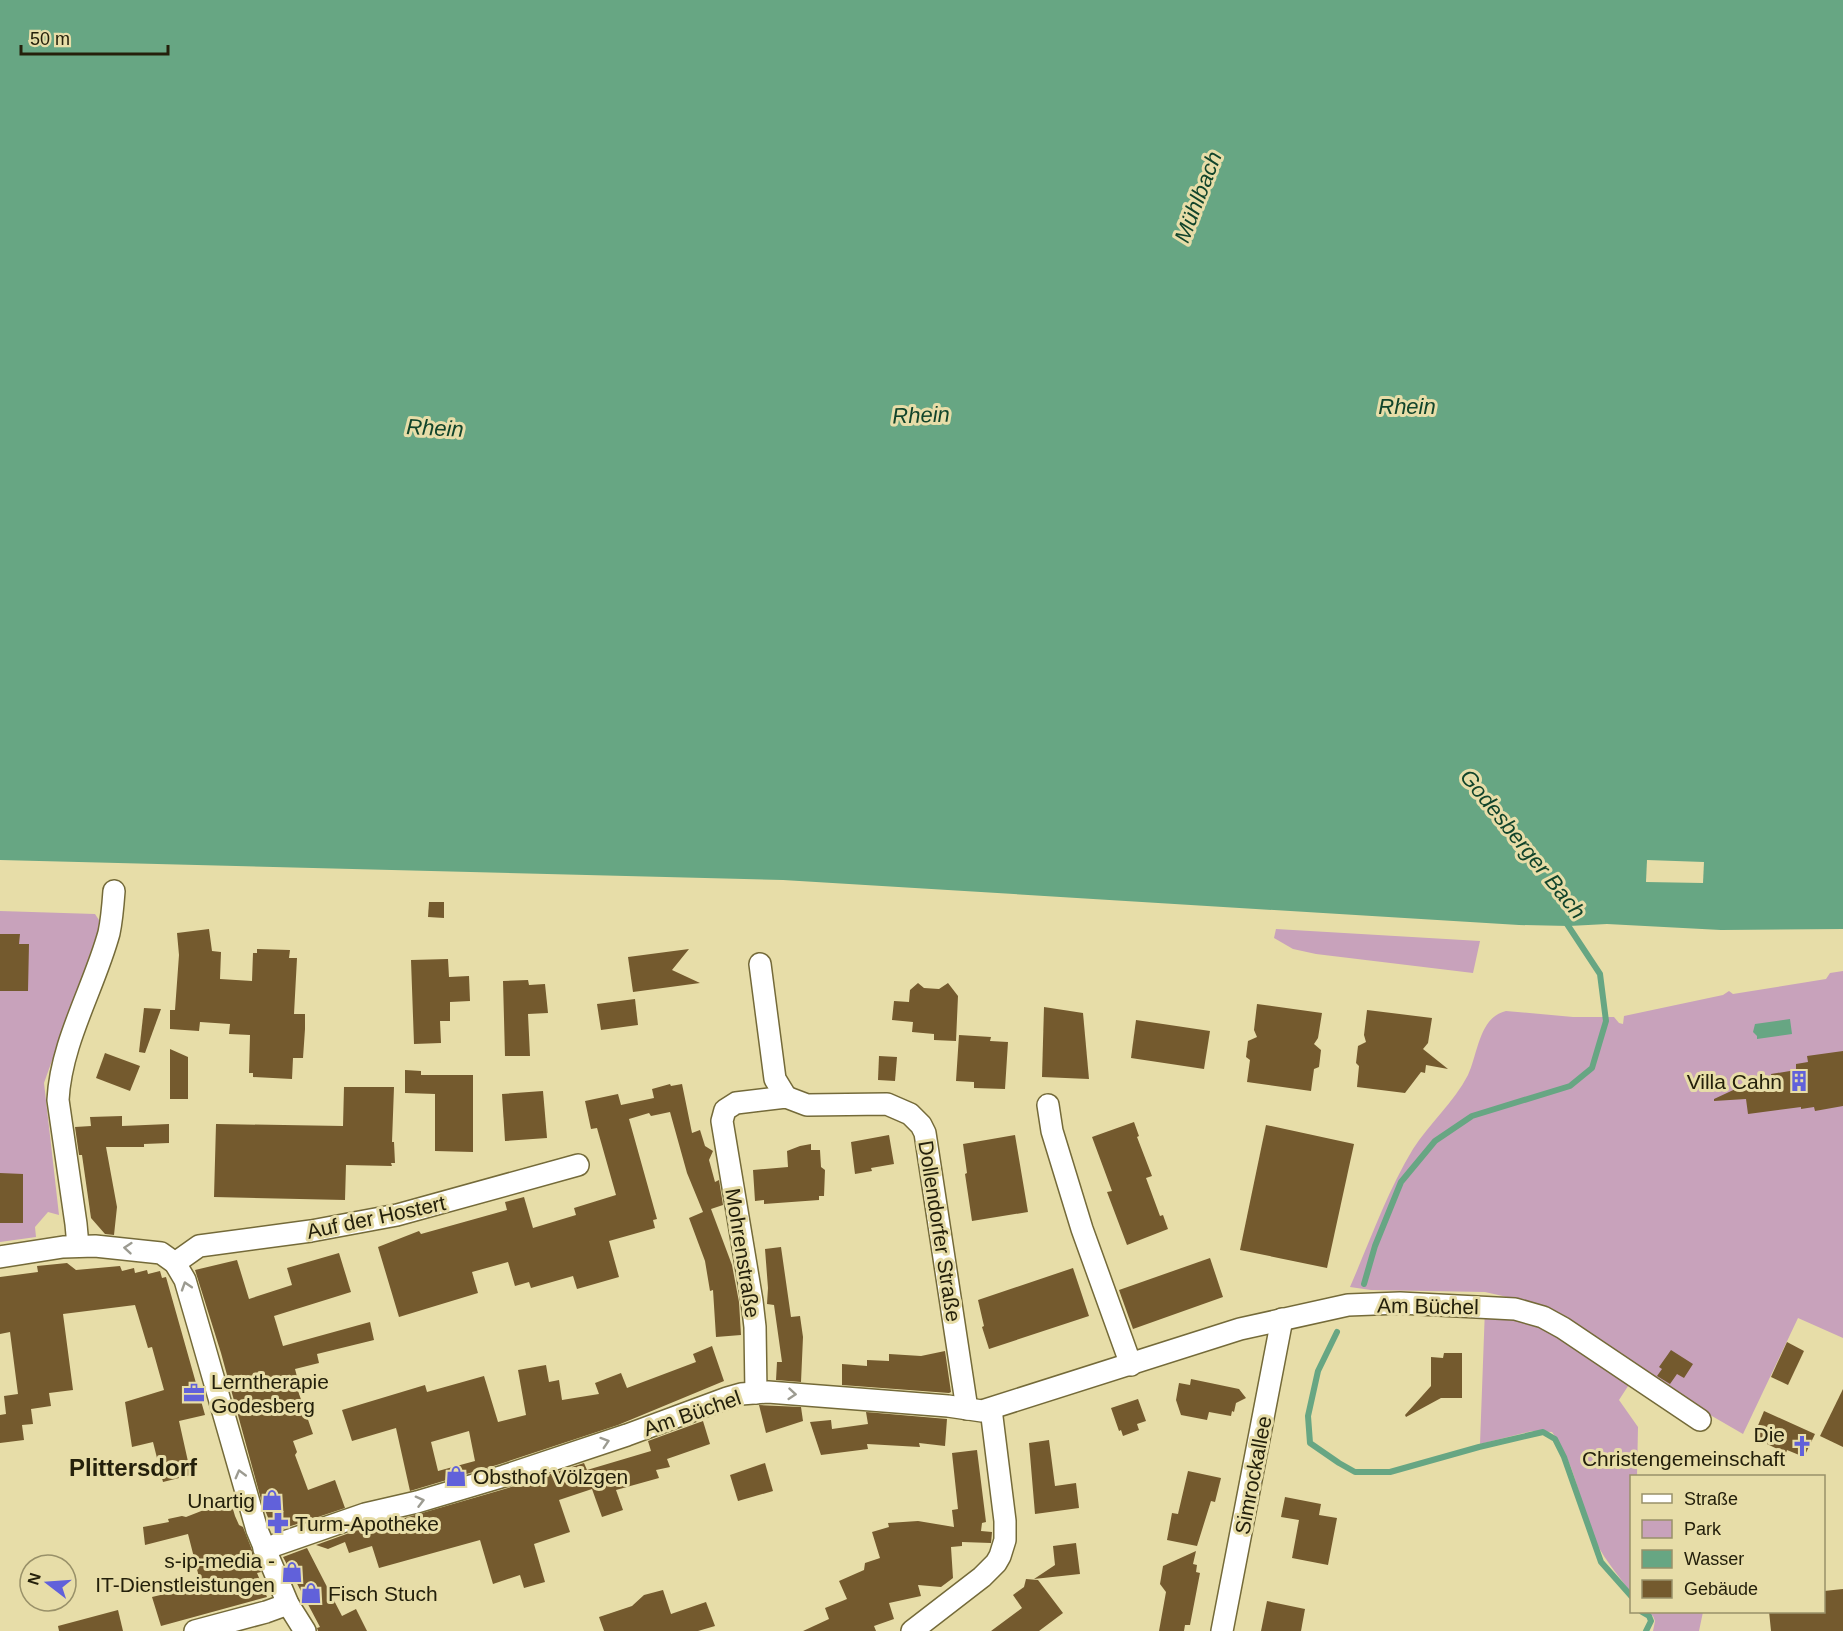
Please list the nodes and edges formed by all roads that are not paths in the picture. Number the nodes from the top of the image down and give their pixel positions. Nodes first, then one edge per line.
1 (114, 891) dead end
2 (760, 964) dead end
3 (786, 1097) junction
4 (1048, 1105) dead end
5 (723, 1115) joint
6 (578, 1165) dead end
7 (78, 1246) junction
8 (0, 1257) edge
9 (175, 1263) junction
10 (1282, 1319) junction
11 (1131, 1365) junction
12 (756, 1393) junction
13 (967, 1409) junction
14 (991, 1409) junction
15 (1700, 1420) dead end
16 (264, 1550) junction
17 (288, 1604) junction
18 (195, 1631) edge
19 (305, 1631) edge
20 (912, 1631) edge
21 (1222, 1631) edge

1 - 7 street
2 - 3 street
3 - 5 street, Dollendorfer Straße
3 - 13 street, Dollendorfer Straße
4 - 11 street
5 - 12 street, Mohrenstraße
6 - 9 street, Auf der Hostert
7 - 8 street
9 -> 7 street
16 -> 9 street
10 - 11 street, Am Büchel
10 - 15 street, Am Büchel
10 - 21 street, Simrockallee
11 - 14 street, Am Büchel
12 -> 13 street, Am Büchel
16 -> 12 street, Am Büchel
13 - 14 street, Am Büchel
14 - 20 street
16 - 17 street
17 - 18 street
17 - 19 street

